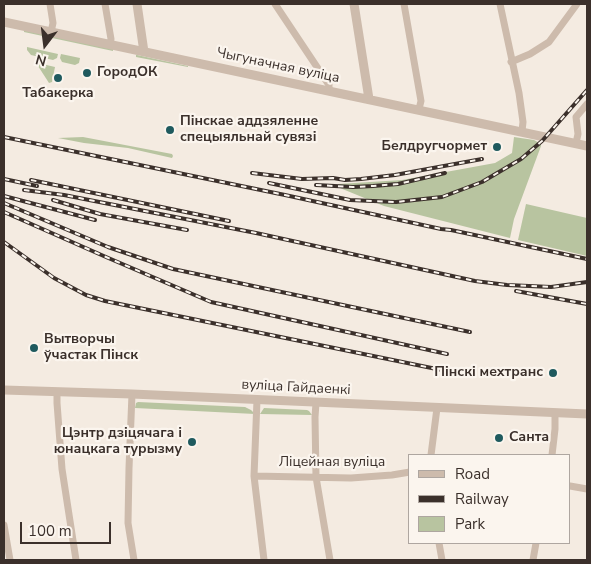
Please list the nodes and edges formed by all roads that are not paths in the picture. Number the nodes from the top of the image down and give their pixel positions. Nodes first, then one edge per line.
1 (50, 4) edge
2 (105, 4) edge
3 (137, 4) edge
4 (275, 4) edge
5 (354, 4) edge
6 (404, 4) edge
7 (500, 4) edge
8 (577, 4) edge
9 (4, 22) edge
10 (51, 32) junction
11 (110, 44) junction
12 (144, 52) junction
13 (512, 62) junction
14 (329, 90) junction
15 (369, 99) junction
16 (587, 104) edge
17 (419, 109) junction
18 (522, 131) junction
19 (576, 144) junction
20 (587, 146) edge
21 (4, 390) edge
22 (57, 392) junction
23 (132, 394) junction
24 (257, 400) junction
25 (316, 403) junction
26 (437, 408) junction
27 (555, 414) junction
28 (587, 414) edge
29 (431, 454) edge
30 (552, 454) edge
31 (408, 472) edge
32 (254, 476) junction
33 (316, 477) junction
34 (571, 486) edge
35 (587, 489) edge
36 (4, 525) edge
37 (439, 544) edge
38 (536, 544) edge
39 (10, 560) edge
40 (76, 560) edge
41 (134, 560) edge
42 (264, 560) edge
43 (330, 560) edge
44 (442, 560) edge
45 (532, 560) edge

1 - 10 street
2 - 11 street
3 - 12 street
4 - 14 street
5 - 15 street
6 - 17 street
7 - 13 street
8 - 13 street
9 - 10 street, Чыгуначная вуліца
10 - 11 street, Чыгуначная вуліца
11 - 12 street, Чыгуначная вуліца
12 - 14 street, Чыгуначная вуліца
13 - 18 street
14 - 15 street, Чыгуначная вуліца
15 - 17 street, Чыгуначная вуліца
16 - 19 street
17 - 18 street, Чыгуначная вуліца
18 - 19 street, Чыгуначная вуліца
19 - 20 street, Чыгуначная вуліца
21 - 22 street, вуліца Гайдаенкі
22 - 23 street, вуліца Гайдаенкі
22 - 40 street
23 - 24 street, вуліца Гайдаенкі
23 - 41 street
24 - 25 street, вуліца Гайдаенкі
24 - 32 street
25 - 26 street, вуліца Гайдаенкі
25 - 33 street
26 - 27 street, вуліца Гайдаенкі
26 - 29 street
27 - 28 street, вуліца Гайдаенкі
27 - 30 street
31 - 33 street, Ліцейная вуліца
32 - 33 street, Ліцейная вуліца
32 - 42 street
33 - 43 street
34 - 35 street
36 - 39 street
37 - 44 street
38 - 45 street

